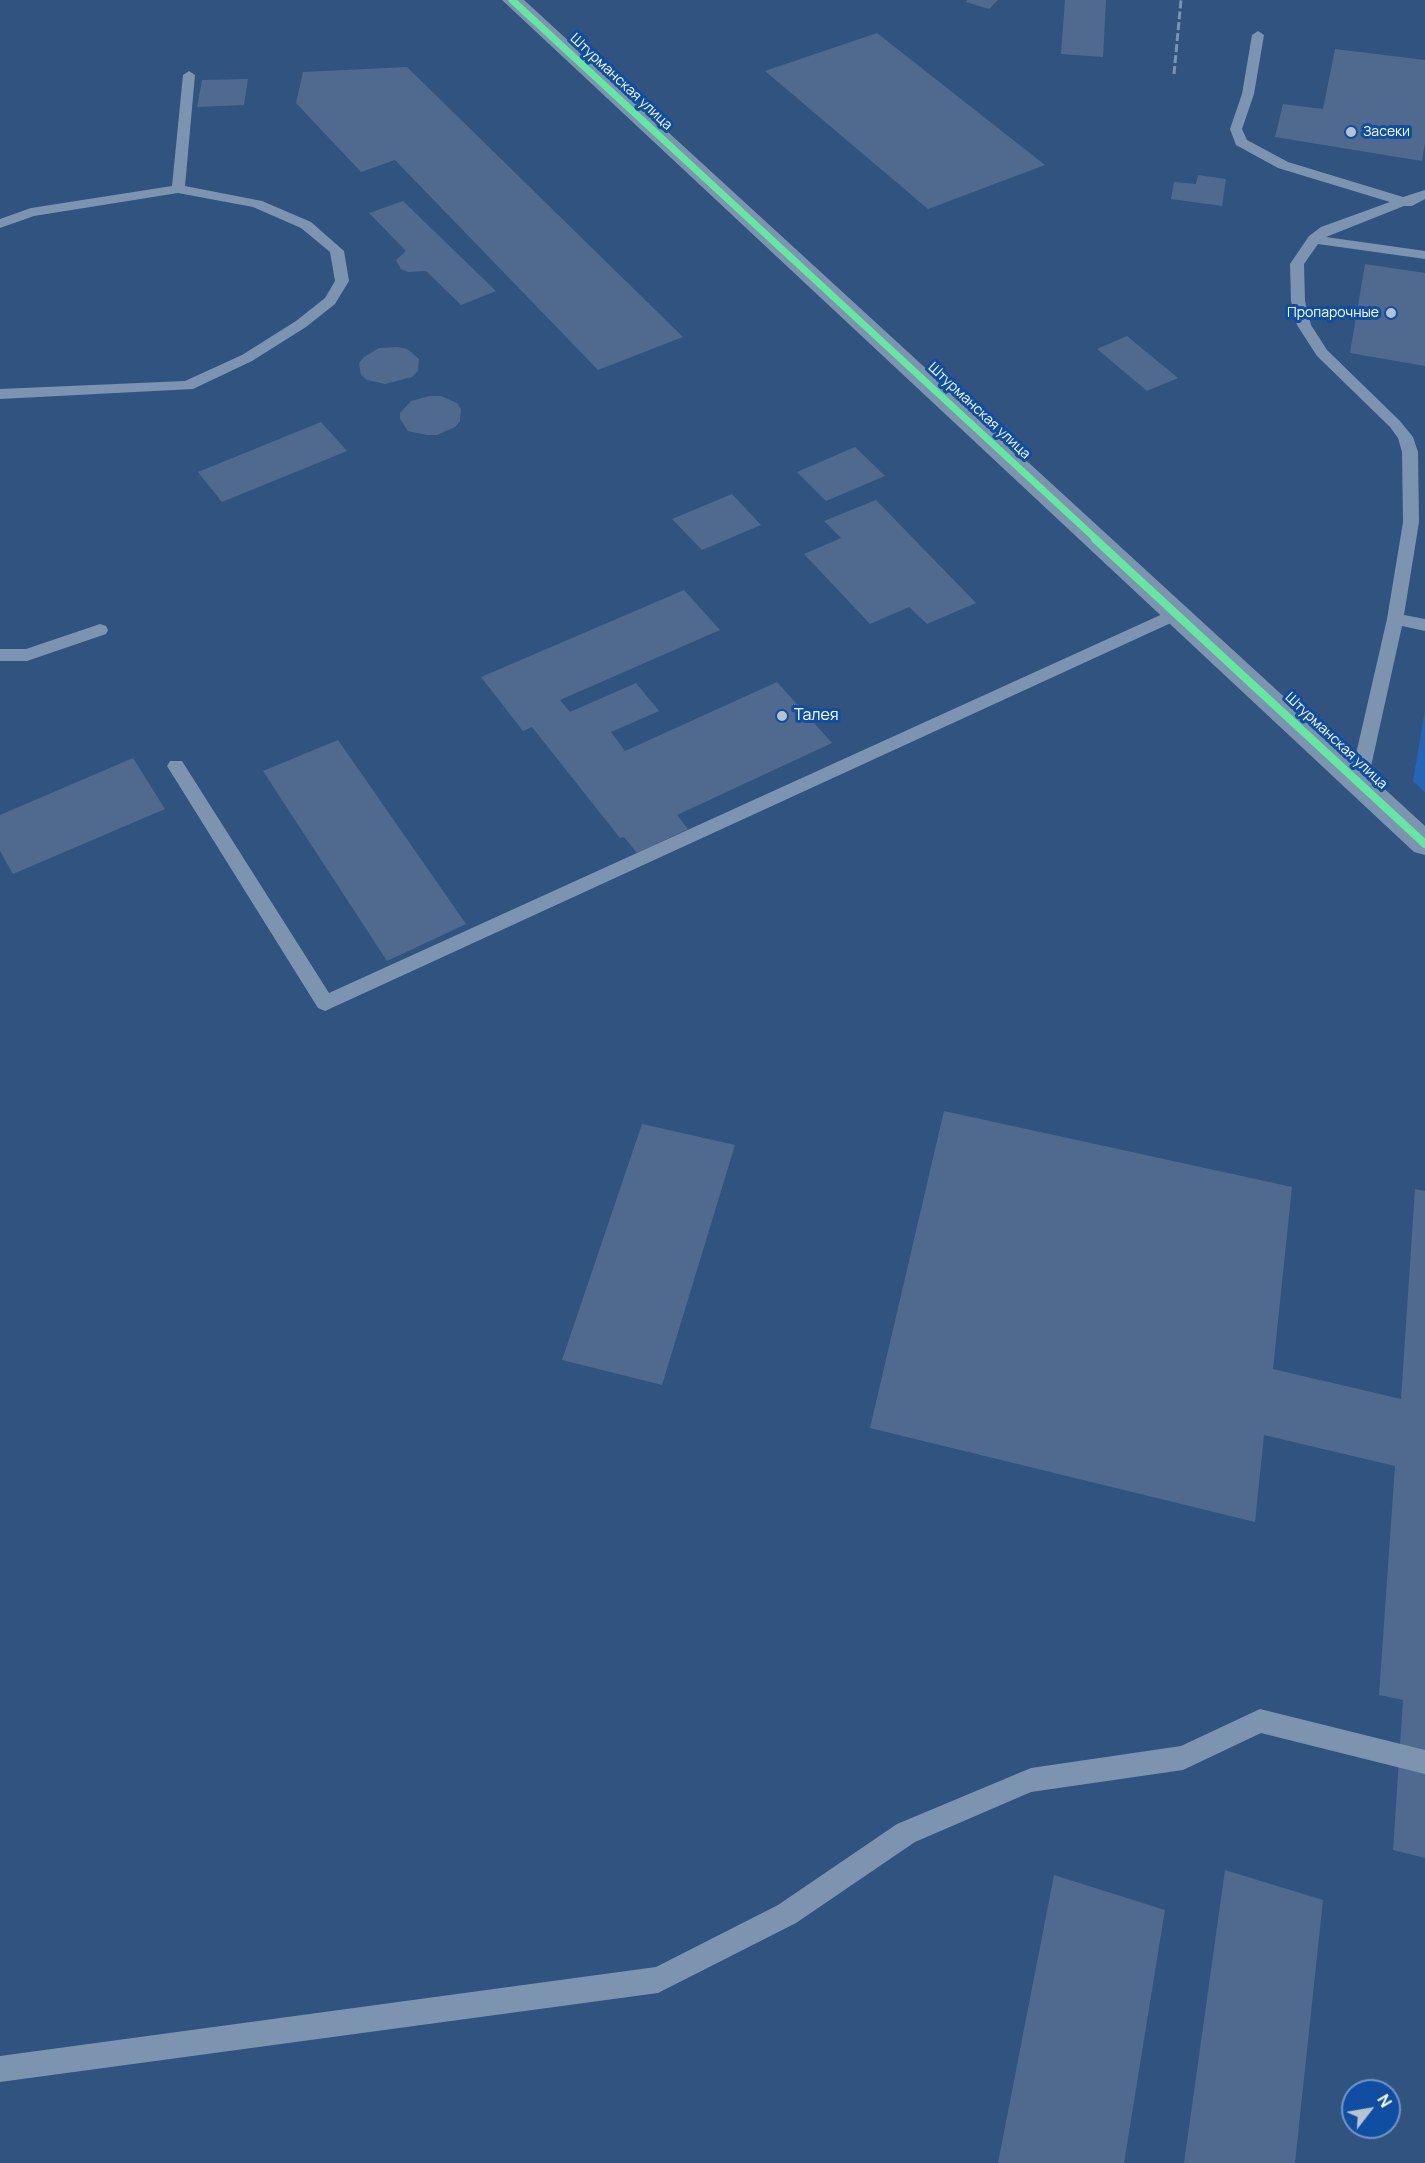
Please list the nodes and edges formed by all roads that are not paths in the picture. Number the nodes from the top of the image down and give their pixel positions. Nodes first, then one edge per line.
1 (512, 0) edge
2 (1258, 35) dead end
3 (189, 75) dead end
4 (178, 189) junction
5 (1425, 194) edge
6 (1404, 202) junction
7 (1425, 206) edge
8 (0, 224) edge
9 (1314, 239) junction
10 (1425, 255) edge
11 (0, 394) edge
12 (1178, 613) junction
13 (1395, 619) junction
14 (1425, 625) edge
15 (100, 630) dead end
16 (0, 656) edge
17 (176, 766) dead end
18 (1359, 780) junction
19 (1425, 844) edge
20 (1425, 1762) edge
21 (0, 2069) edge

1 - 12 street, Штурманская улица
2 - 6 lane
3 - 4 lane
4 - 8 lane
4 - 11 lane
5 - 6 lane
6 - 7 lane
6 - 9 lane
9 - 10 lane
9 - 13 lane
12 - 17 lane
12 - 18 street, Штурманская улица
13 - 14 lane
13 - 18 lane
15 - 16 lane
18 - 19 street, Штурманская улица
20 - 21 lane

